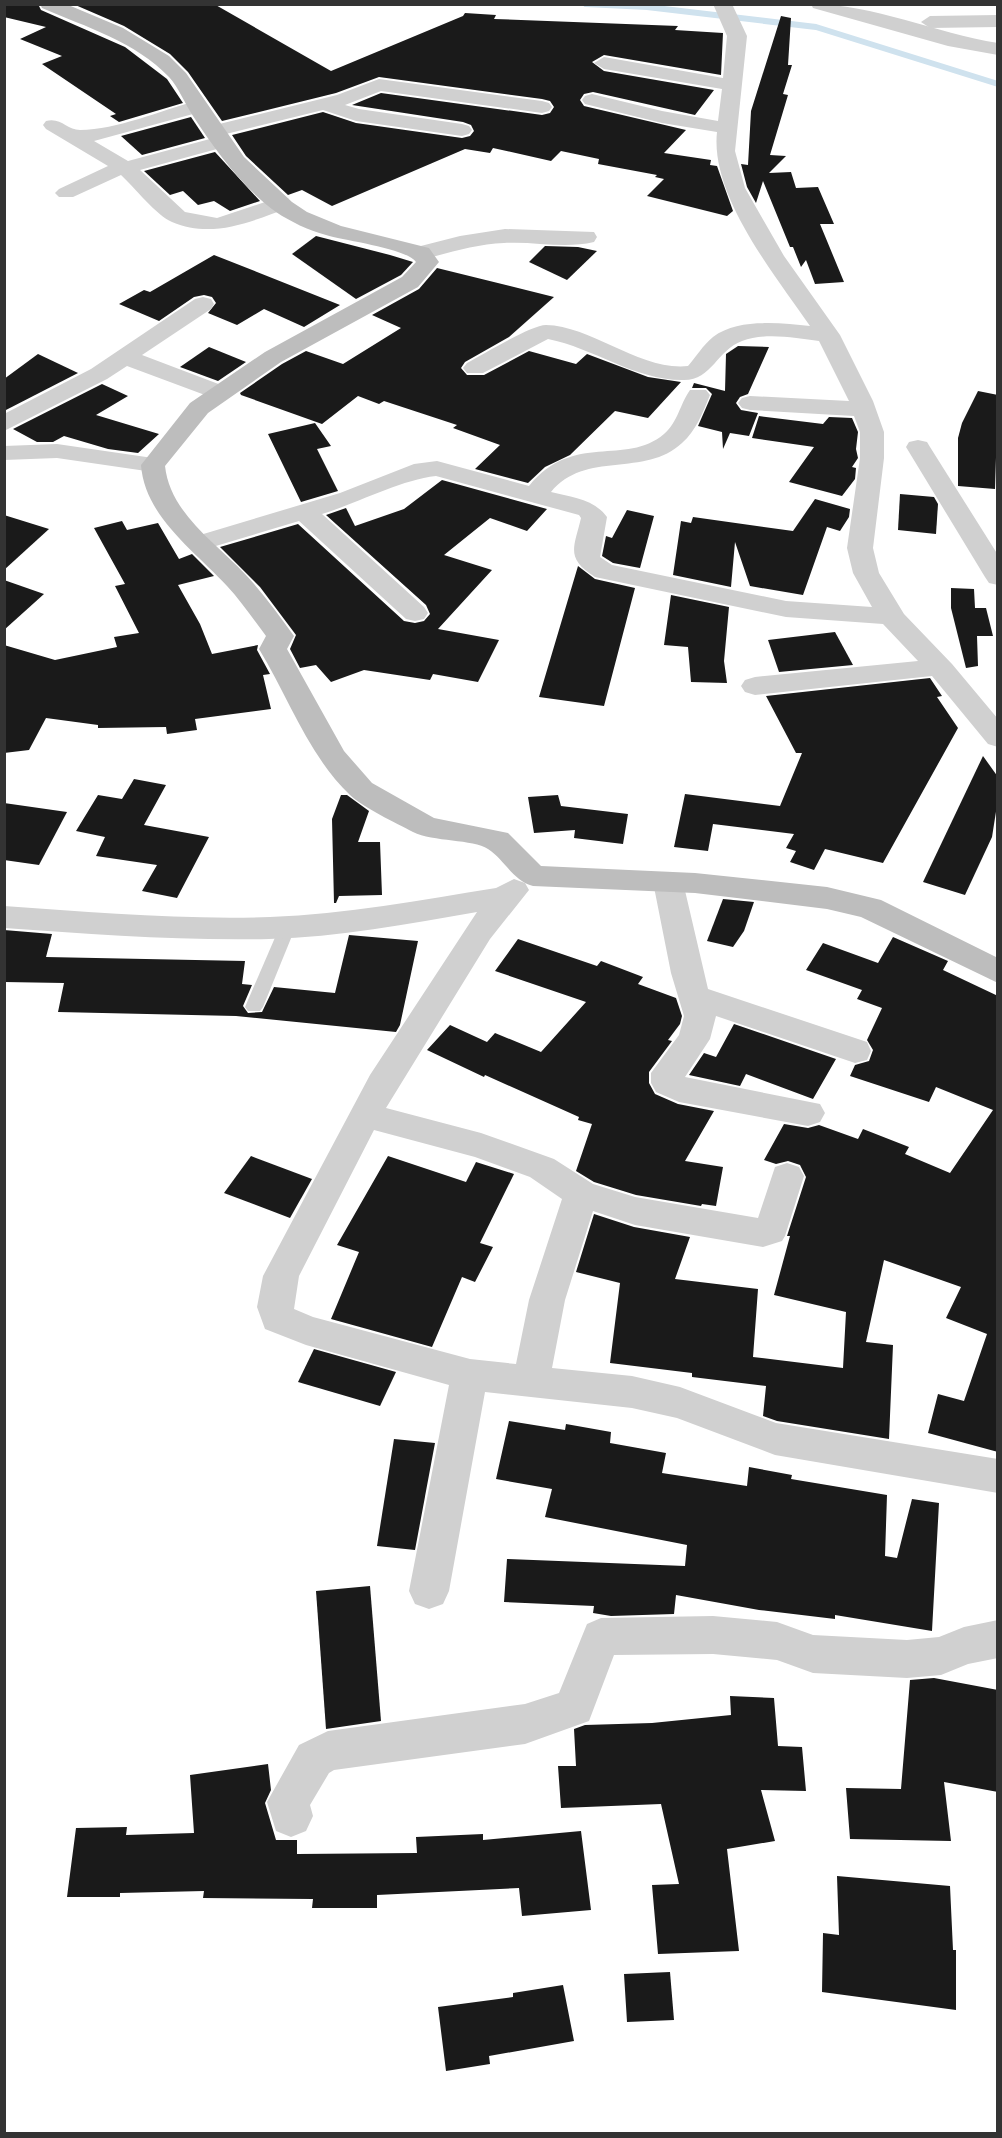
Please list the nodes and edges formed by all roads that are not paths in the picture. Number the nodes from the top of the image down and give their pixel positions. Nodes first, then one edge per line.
1 (49, 4) edge
2 (722, 4) edge
3 (820, 4) edge
4 (998, 21) edge
5 (908, 28) junction
6 (998, 49) edge
7 (604, 63) dead end
8 (731, 85) junction
9 (592, 100) dead end
10 (324, 104) junction
11 (197, 107) junction
12 (542, 107) dead end
13 (53, 124) dead end
14 (726, 128) junction
15 (462, 130) dead end
16 (218, 136) junction
17 (73, 137) junction
18 (124, 167) junction
19 (66, 193) dead end
20 (280, 203) junction
21 (586, 237) dead end
22 (421, 253) junction
23 (203, 304) dead end
24 (828, 335) junction
25 (125, 357) junction
26 (475, 368) dead end
27 (220, 393) junction
28 (698, 395) dead end
29 (750, 403) dead end
30 (864, 409) junction
31 (4, 424) edge
32 (918, 447) dead end
33 (4, 453) edge
34 (153, 465) junction
35 (535, 495) junction
36 (304, 512) junction
37 (199, 543) junction
38 (998, 577) edge
39 (415, 613) dead end
40 (892, 617) junction
41 (938, 667) junction
42 (755, 686) dead end
43 (998, 738) edge
44 (533, 876) junction
45 (668, 882) junction
46 (505, 897) junction
47 (4, 917) edge
48 (288, 926) junction
49 (998, 972) edge
50 (695, 997) junction
51 (254, 1007) dead end
52 (855, 1052) dead end
53 (808, 1113) dead end
54 (366, 1115) junction
55 (787, 1176) dead end
56 (581, 1194) junction
57 (470, 1375) junction
58 (531, 1382) junction
59 (998, 1476) edge
60 (429, 1591) dead end
61 (998, 1639) edge
62 (291, 1816) dead end

1 - 11 street
2 - 8 street
3 - 5 street
4 - 5 street
5 - 6 street
7 - 8 street
8 - 14 street
9 - 14 street
10 - 12 street
10 - 15 street
10 - 16 street
11 - 16 street
11 - 17 street
13 - 17 street
14 - 24 street
16 - 18 street
16 - 20 street
17 - 18 street
18 - 19 street
18 - 20 street
20 - 22 street
21 - 22 street
22 - 27 street
23 - 25 street
24 - 26 street
24 - 30 street
25 - 27 street
25 - 31 street
27 - 34 street
28 - 35 street
29 - 30 street
30 - 40 street
32 - 38 street
33 - 34 street
34 - 37 street
35 - 36 street
35 - 40 street
36 - 37 street
36 - 39 street
37 - 44 street
40 - 41 street
41 - 42 street
41 - 43 street
44 - 45 street
44 - 46 street
45 - 49 street
45 - 50 street
46 - 48 street
46 - 54 street
47 - 48 street
48 - 51 lane
50 - 52 street
50 - 53 street
54 - 56 street
54 - 57 street
55 - 56 street
56 - 58 street
57 - 58 street
57 - 60 street
58 - 59 street
61 - 62 street

